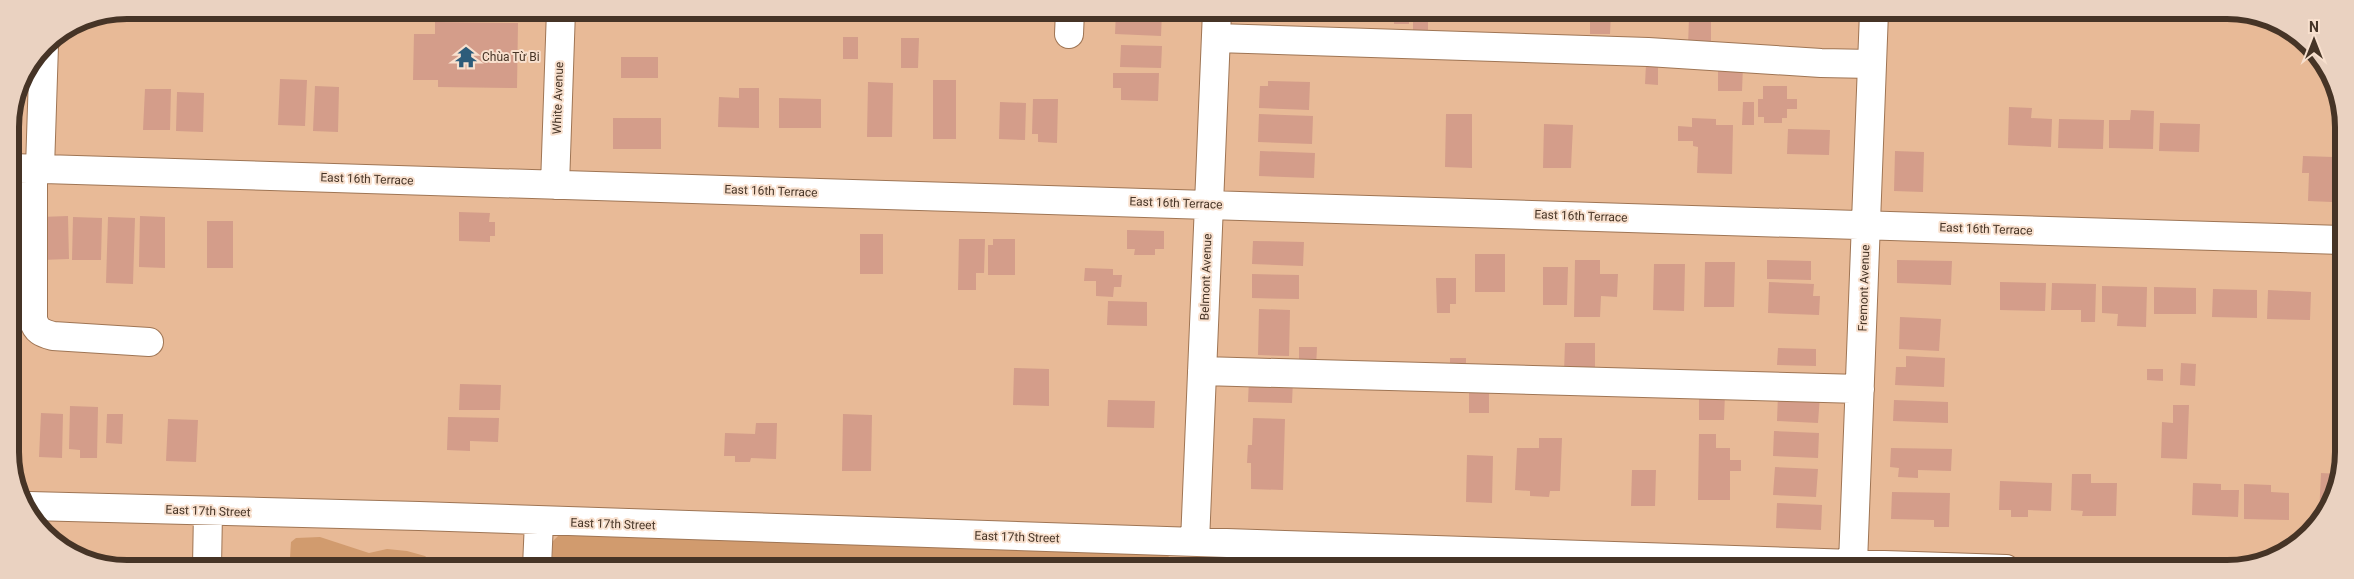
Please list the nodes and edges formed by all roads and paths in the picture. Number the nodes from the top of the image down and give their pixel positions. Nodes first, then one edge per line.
1 (561, 19) edge
2 (1217, 19) edge
3 (1874, 19) edge
4 (1216, 38) junction
5 (42, 60) edge
6 (1872, 64) junction
7 (28, 168) edge
8 (555, 185) junction
9 (1209, 204) junction
10 (1866, 225) junction
11 (2335, 240) edge
12 (149, 342) dead end
13 (1202, 371) junction
14 (1860, 389) junction
15 (33, 506) edge
16 (208, 511) junction
17 (539, 521) junction
18 (1195, 542) junction
19 (1259, 556) edge
20 (207, 560) edge
21 (537, 560) edge
22 (1598, 560) edge
23 (1853, 560) edge

1 - 8 street, White Avenue
2 - 4 street, Belmont Avenue
3 - 6 street, Fremont Avenue
4 - 6 street
4 - 9 street, Belmont Avenue
5 - 7 street
6 - 10 street, Fremont Avenue
7 - 8 street, East 16th Terrace
7 - 12 street
8 - 9 street, East 16th Terrace
9 - 10 street, East 16th Terrace
9 - 13 street, Belmont Avenue
10 - 11 street, East 16th Terrace
10 - 14 street, Fremont Avenue
13 - 14 street
13 - 18 street, Belmont Avenue
14 - 23 street, Fremont Avenue
15 - 16 street, East 17th Street
16 - 17 street, East 17th Street
16 - 20 street
17 - 18 street, East 17th Street
17 - 21 street
18 - 19 street, East 17th Street
19 - 22 street, East 17th Street

